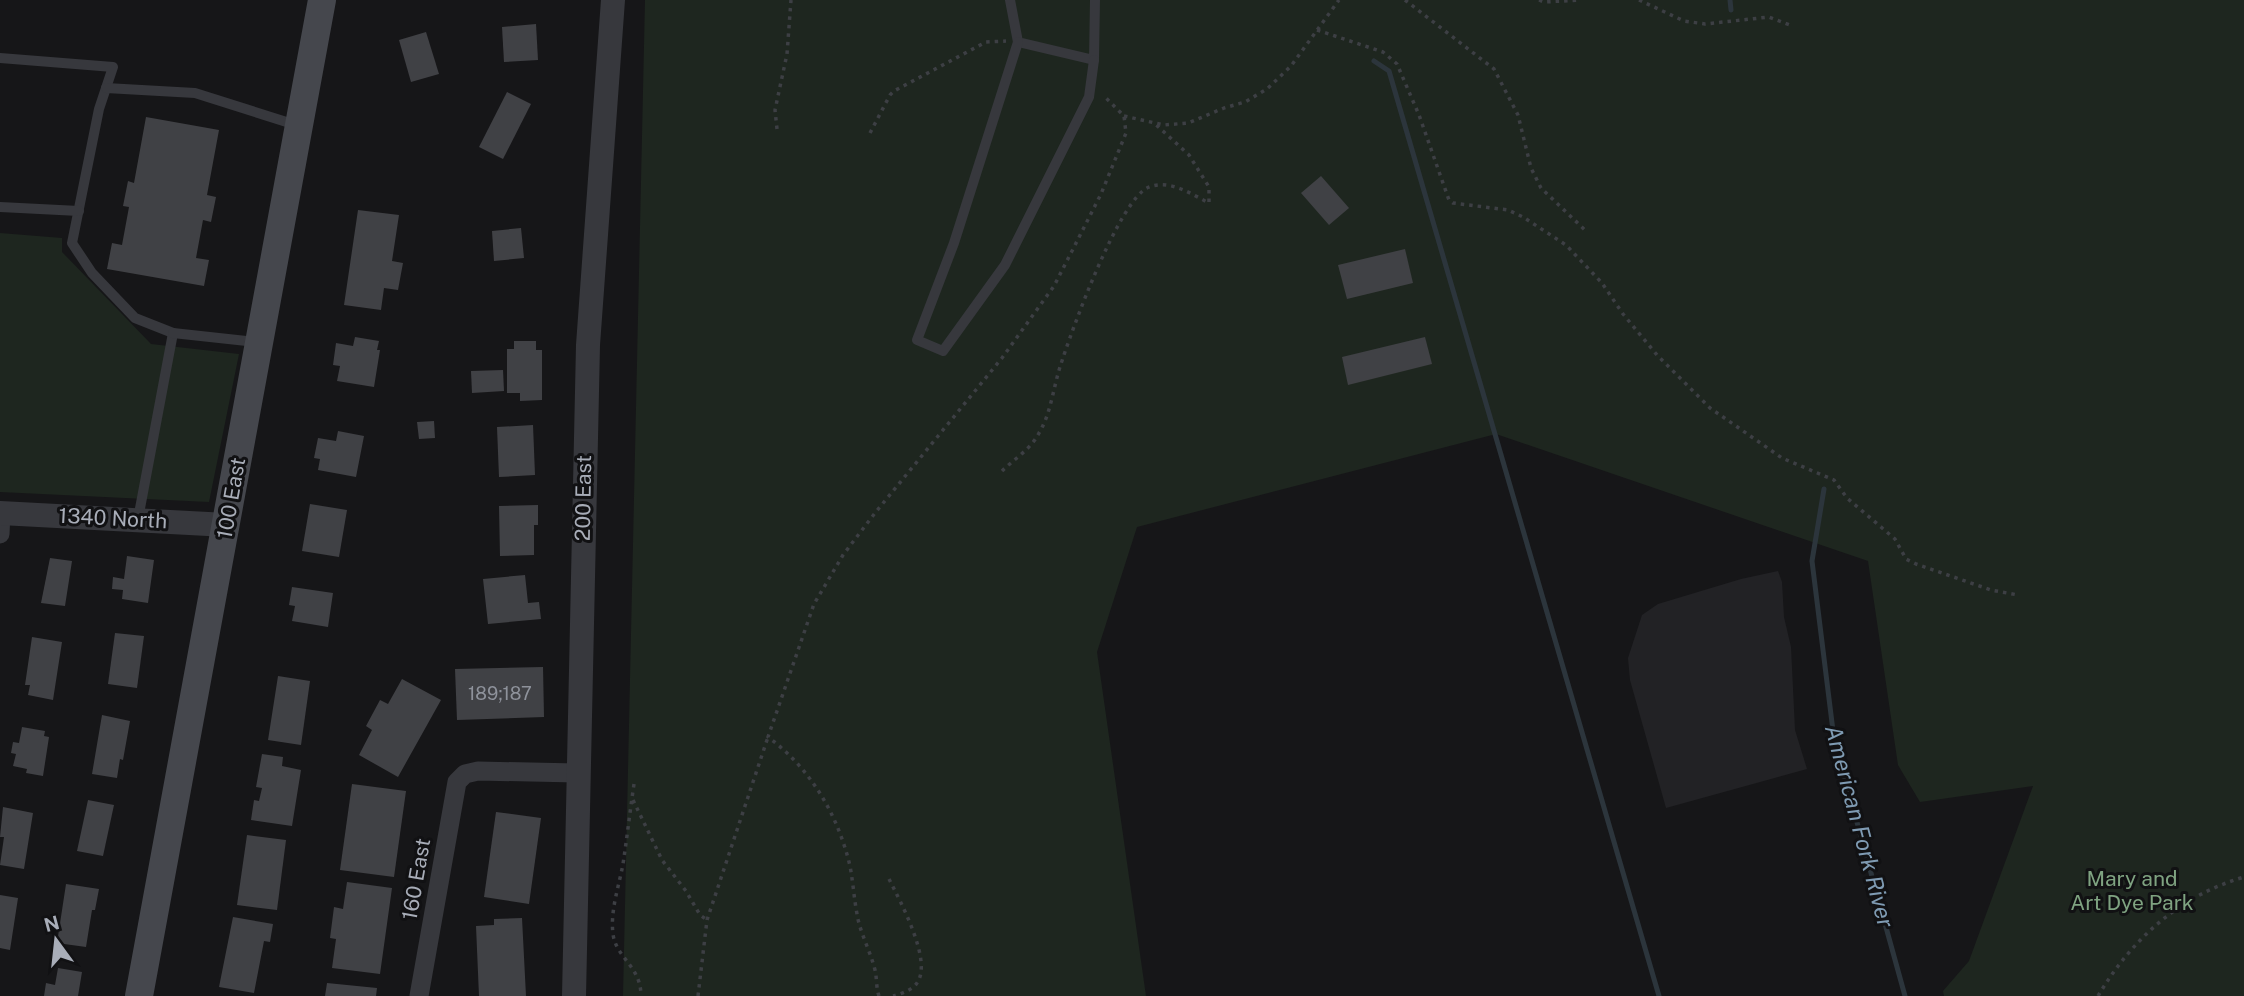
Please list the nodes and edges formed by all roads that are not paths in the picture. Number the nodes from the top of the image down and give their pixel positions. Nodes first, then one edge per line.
1 (322, 0) edge
2 (614, 0) edge
3 (1010, 0) edge
4 (1096, 0) edge
5 (1018, 42) junction
6 (0, 58) edge
7 (1094, 60) junction
8 (106, 88) junction
9 (299, 125) junction
10 (0, 207) edge
11 (79, 211) junction
12 (173, 333) junction
13 (259, 342) junction
14 (138, 519) junction
15 (0, 520) edge
16 (227, 525) junction
17 (577, 774) junction
18 (139, 996) edge
19 (419, 996) edge
20 (574, 996) edge

1 - 9 main road, 100 East
2 - 17 street, 200 East
3 - 5 lane
4 - 7 lane
5 - 7 lane
5 - 7 lane
6 - 8 lane
8 - 9 lane
8 - 11 lane
9 - 13 main road, 100 East
10 - 11 lane
11 - 12 lane
12 - 13 lane
12 - 14 lane
13 - 16 main road, 100 East
14 - 15 street, 1340 North
14 - 16 street, 1340 North
16 - 18 main road, 100 East
17 - 19 street, 160 East
17 - 20 street, 200 East

